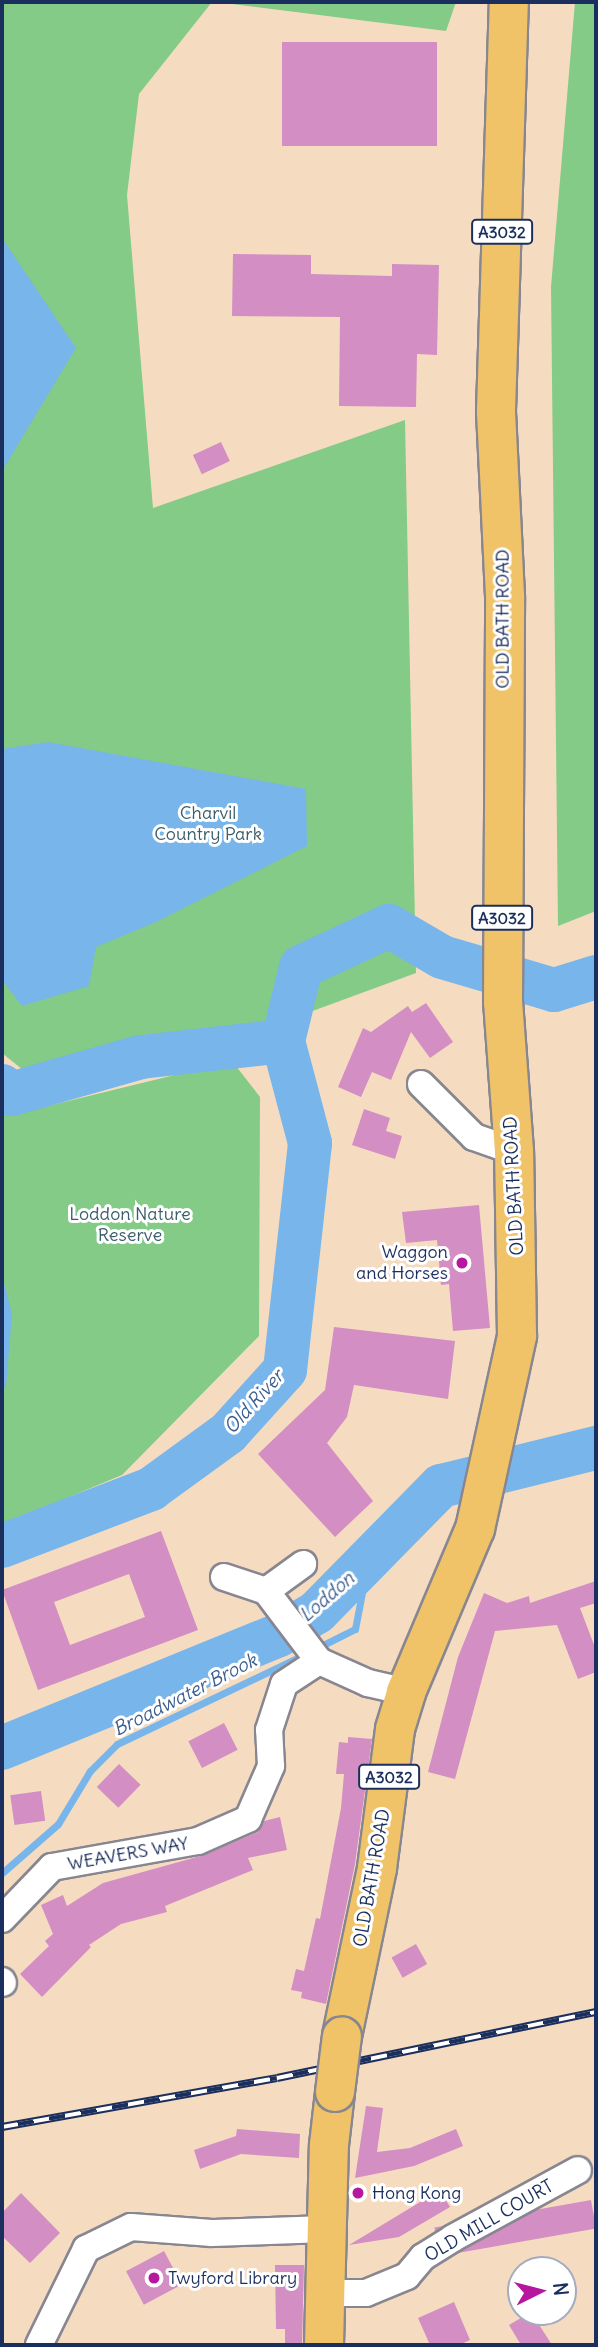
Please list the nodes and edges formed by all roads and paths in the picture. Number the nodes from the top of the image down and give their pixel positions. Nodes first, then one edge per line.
1 (509, 2) edge
2 (421, 1084) dead end
3 (514, 1151) junction
4 (303, 1564) dead end
5 (224, 1577) dead end
6 (270, 1598) junction
7 (317, 1658) junction
8 (406, 1692) junction
9 (2, 1919) edge
10 (578, 2171) dead end
11 (327, 2229) junction
12 (323, 2293) junction
13 (39, 2345) edge
14 (324, 2345) edge

1 - 3 main road, OLD BATH ROAD / A3032
2 - 3 street
3 - 8 main road, OLD BATH ROAD / A3032
4 - 6 street
5 - 6 street
6 - 7 street
7 - 8 street
7 - 9 street, WEAVERS WAY
8 - 11 main road, OLD BATH ROAD / A3032, bridge
10 - 12 street, OLD MILL COURT
11 - 12 main road, OLD BATH ROAD / A3032
11 - 13 street
12 - 14 main road, OLD BATH ROAD / A3032

